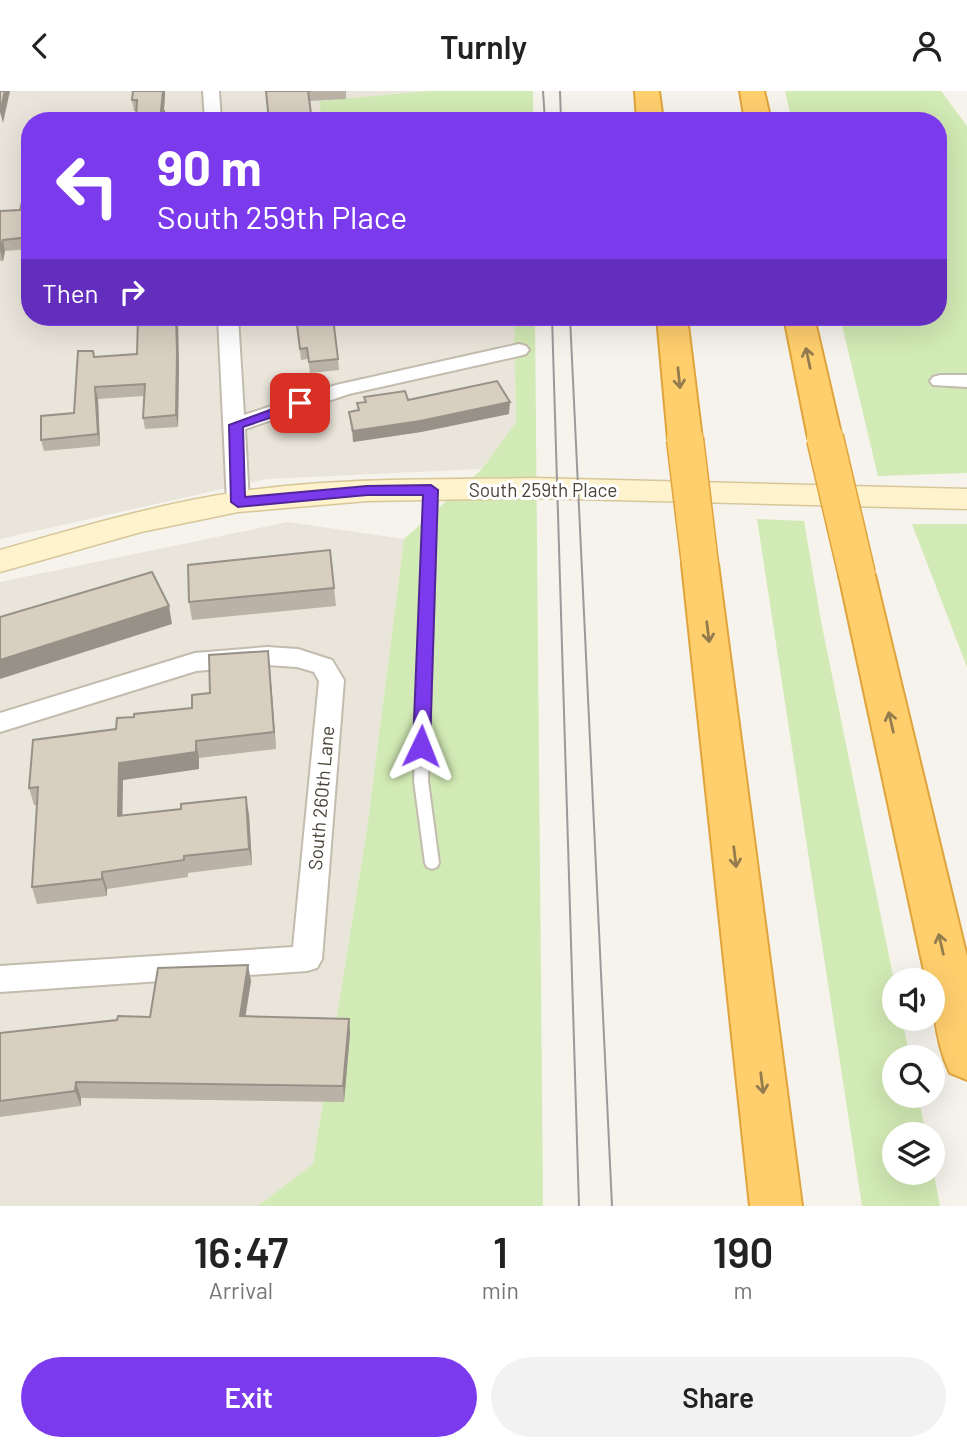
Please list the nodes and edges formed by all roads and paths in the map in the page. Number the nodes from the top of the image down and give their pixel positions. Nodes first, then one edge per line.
1 (211, 91) edge
2 (647, 91) edge
3 (752, 91) edge
4 (212, 112) edge
5 (649, 112) edge
6 (756, 112) edge
7 (229, 326) edge
8 (673, 326) edge
9 (801, 326) edge
10 (519, 350) dead end
11 (940, 381) dead end
12 (967, 381) edge
13 (236, 425) junction
14 (431, 490) junction
15 (967, 499) edge
16 (238, 502) junction
17 (0, 561) edge
18 (0, 723) edge
19 (432, 863) dead end
20 (0, 979) edge
21 (967, 1058) edge
22 (776, 1206) edge

1 - 4 street
2 - 5 highway
3 - 6 highway
7 - 13 street
8 -> 22 highway, bridge
21 -> 9 highway, bridge
10 - 13 street
11 - 12 street
13 - 16 street
14 - 15 main road, South 259th Place
14 - 16 main road, South 259th Place
14 - 19 lane
16 - 17 main road, South 259th Place
18 - 20 street, South 260th Lane

